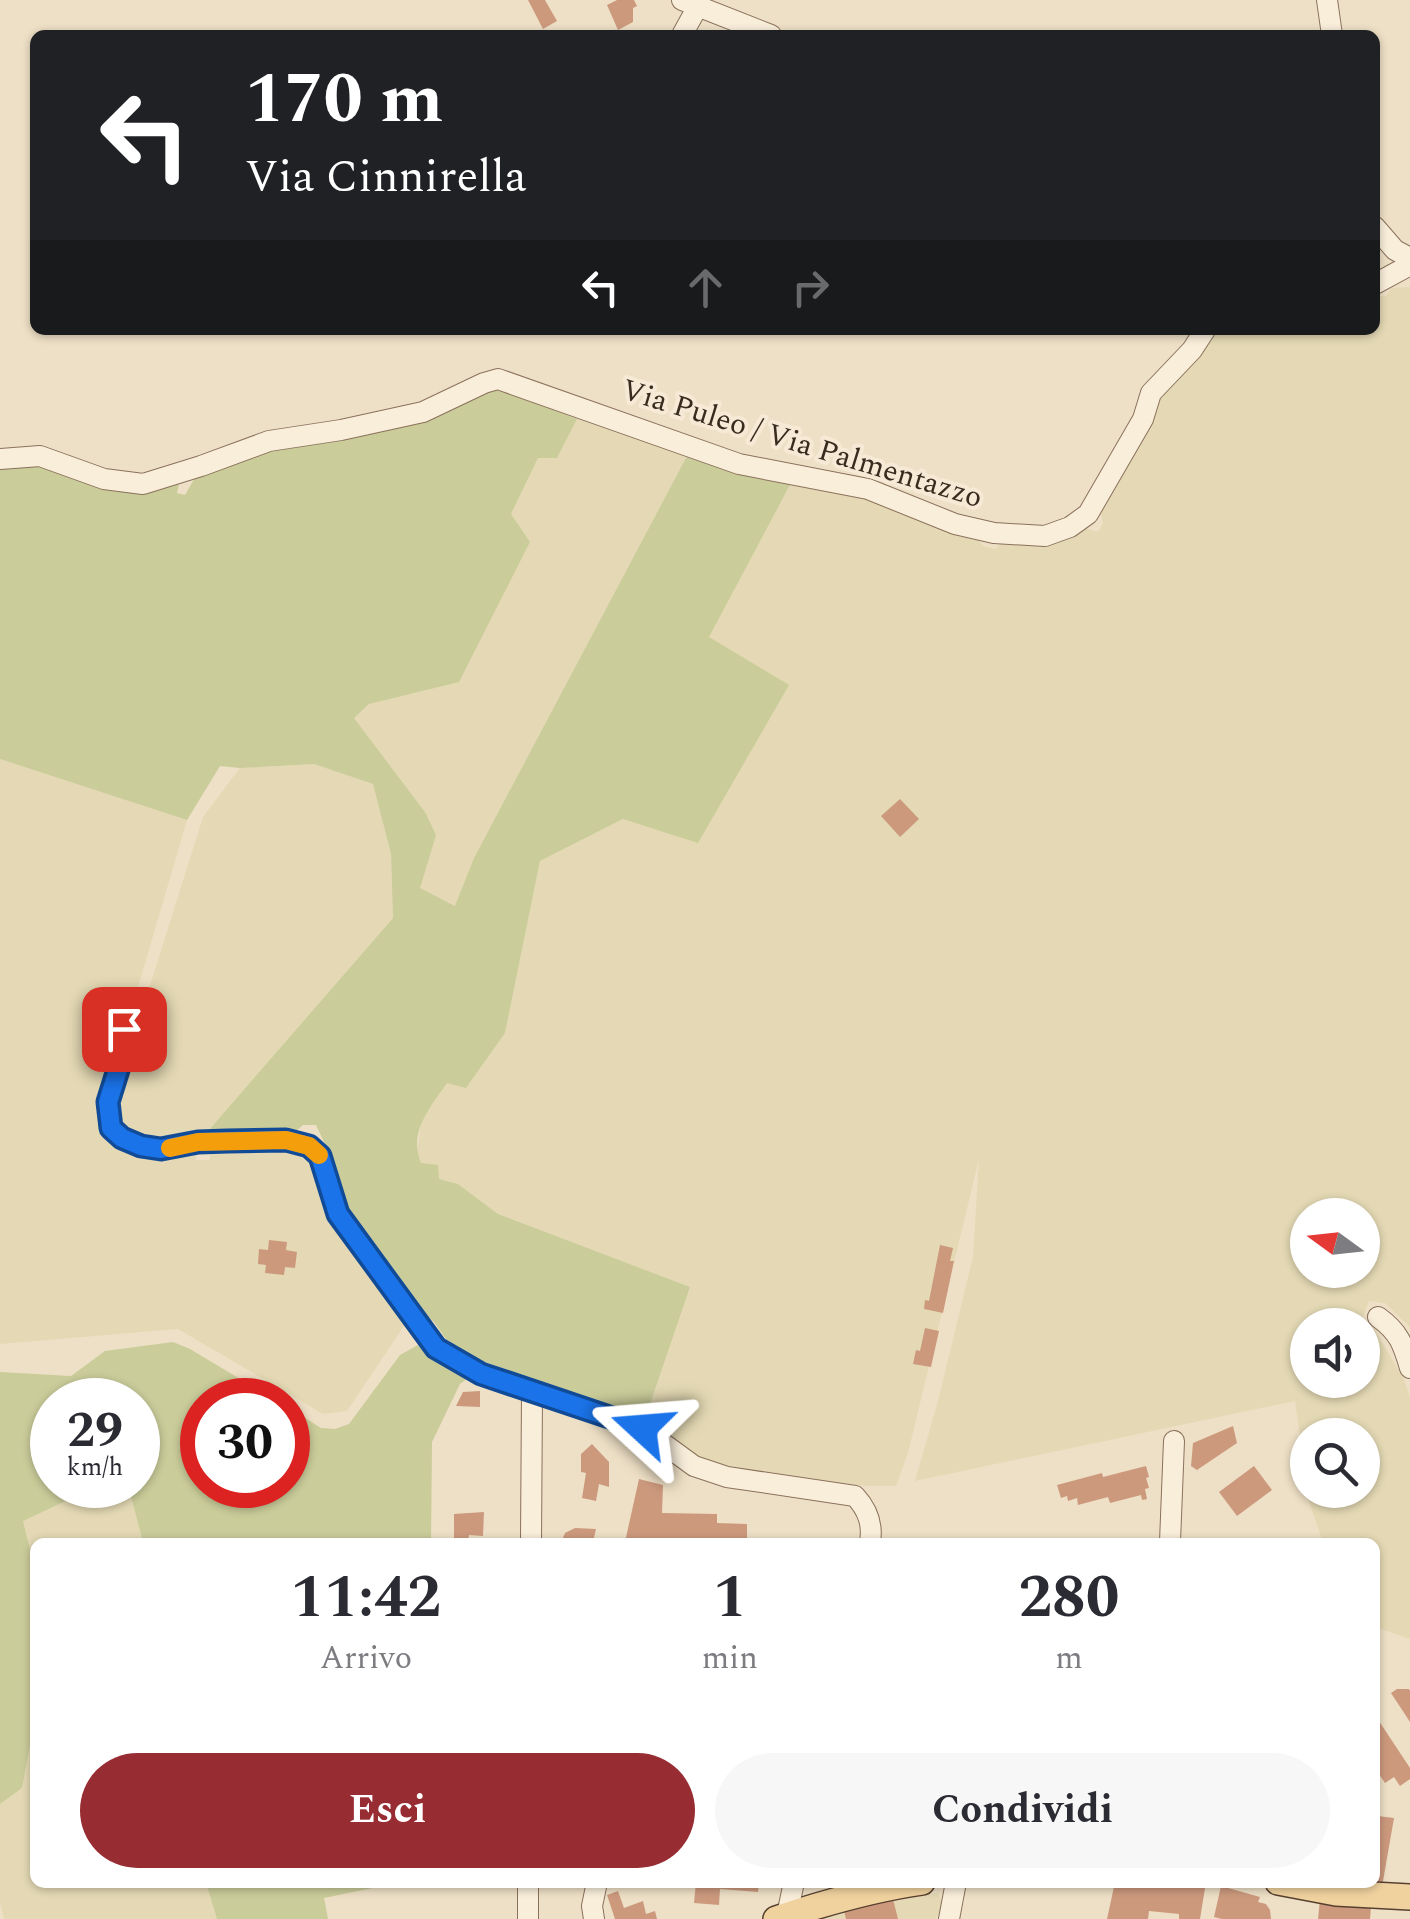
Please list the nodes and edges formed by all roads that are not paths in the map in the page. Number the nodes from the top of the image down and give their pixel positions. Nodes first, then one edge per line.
1 (1327, 0) edge
2 (690, 3) edge
3 (683, 30) edge
4 (758, 30) edge
5 (1331, 30) edge
6 (1380, 233) edge
7 (1410, 258) edge
8 (1410, 266) edge
9 (1380, 285) edge
10 (1202, 335) edge
11 (0, 459) edge
12 (124, 1029) dead end
13 (1380, 1318) edge
14 (1410, 1368) edge
15 (532, 1393) junction
16 (1174, 1441) dead end
17 (531, 1538) edge
18 (870, 1538) edge
19 (1170, 1538) edge
20 (528, 1888) edge
21 (596, 1888) edge
22 (792, 1888) edge
23 (884, 1888) edge
24 (955, 1888) edge
25 (1310, 1888) edge
26 (1410, 1897) edge
27 (782, 1917) edge
28 (528, 1919) edge
29 (594, 1919) edge
30 (949, 1919) edge

1 - 5 street
2 - 3 street
2 - 4 street
6 - 7 street
8 - 9 street
10 - 11 street, Via Puleo / Via Palmentazzo
12 - 15 street
13 - 14 street
15 - 17 street
15 - 18 street
16 - 19 street
20 - 28 street
21 - 29 street
22 - 27 street
23 - 27 main road
24 - 30 street
25 - 26 main road

